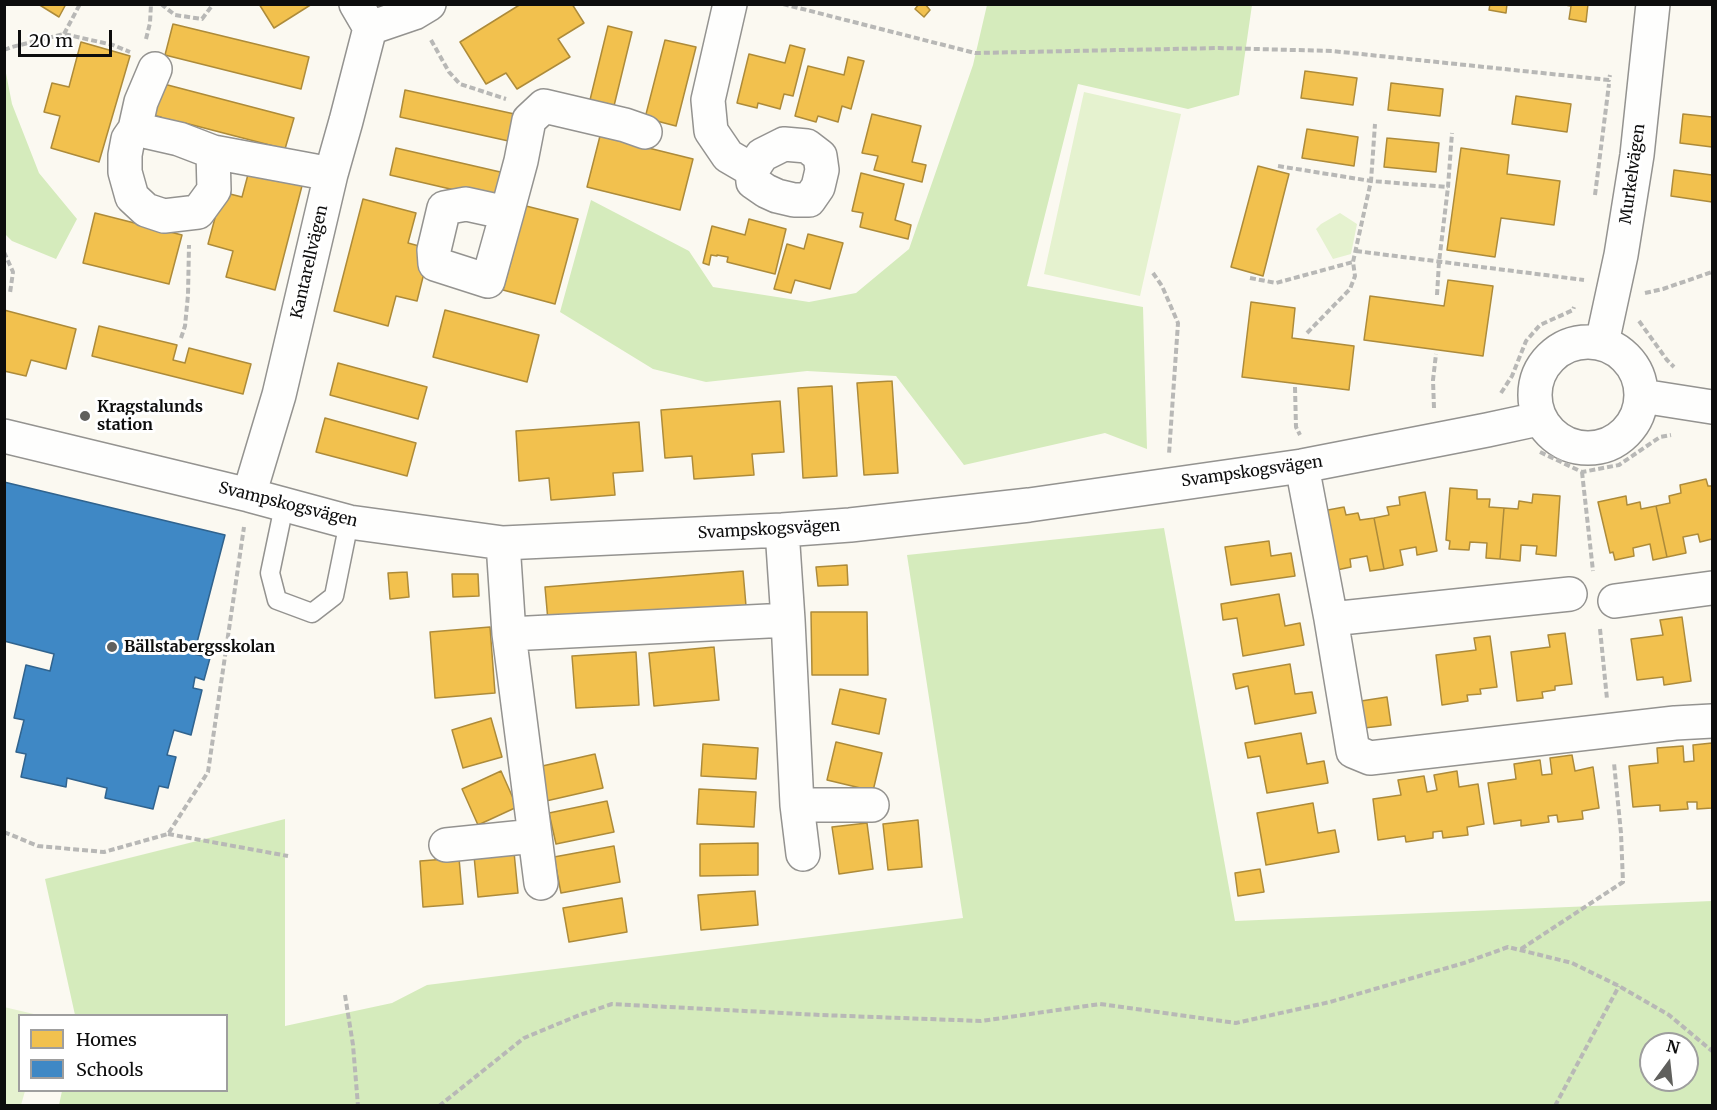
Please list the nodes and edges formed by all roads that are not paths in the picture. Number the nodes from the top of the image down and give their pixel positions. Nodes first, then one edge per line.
1 (730, 4) edge
2 (1653, 4) edge
3 (422, 9) edge
4 (363, 16) edge
5 (148, 63) road end
6 (633, 122) dead end
7 (135, 129) junction
8 (213, 152) junction
9 (752, 170) dead end
10 (331, 174) junction
11 (507, 213) dead end
12 (1602, 343) junction
13 (1642, 396) junction
14 (1713, 407) edge
15 (1538, 419) junction
16 (4, 436) edge
17 (1303, 455) junction
18 (249, 495) junction
19 (284, 506) junction
20 (349, 522) junction
21 (782, 530) junction
22 (503, 543) junction
23 (1713, 588) edge
24 (1570, 594) dead end
25 (1615, 601) dead end
26 (1331, 619) junction
27 (788, 620) junction
28 (509, 634) junction
29 (1713, 721) edge
30 (797, 805) junction
31 (872, 805) dead end
32 (534, 836) junction
33 (446, 845) dead end
34 (803, 854) dead end
35 (541, 884) dead end

1 - 9 street
2 - 12 street, Murkelvägen
3 - 4 street, Kantarellvägen
4 - 10 street, Kantarellvägen
5 - 7 street
6 - 11 street
7 - 8 street
7 - 8 street
8 - 10 street
10 - 18 street, Kantarellvägen
12 - 13 street
12 - 15 street
13 - 14 street
13 - 15 street
15 - 17 street, Svampskogsvägen
16 - 18 street, Svampskogsvägen
17 - 21 street, Svampskogsvägen
17 - 26 street
18 - 19 street, Svampskogsvägen
19 - 20 street, Svampskogsvägen
19 - 20 lane
20 - 22 street, Svampskogsvägen
21 - 22 street, Svampskogsvägen
21 - 27 street
22 - 28 street
23 - 25 street
24 - 26 street
26 - 29 street
27 - 28 street
27 - 30 street
28 - 32 street
30 - 31 street
30 - 34 street
32 - 33 street
32 - 35 street

